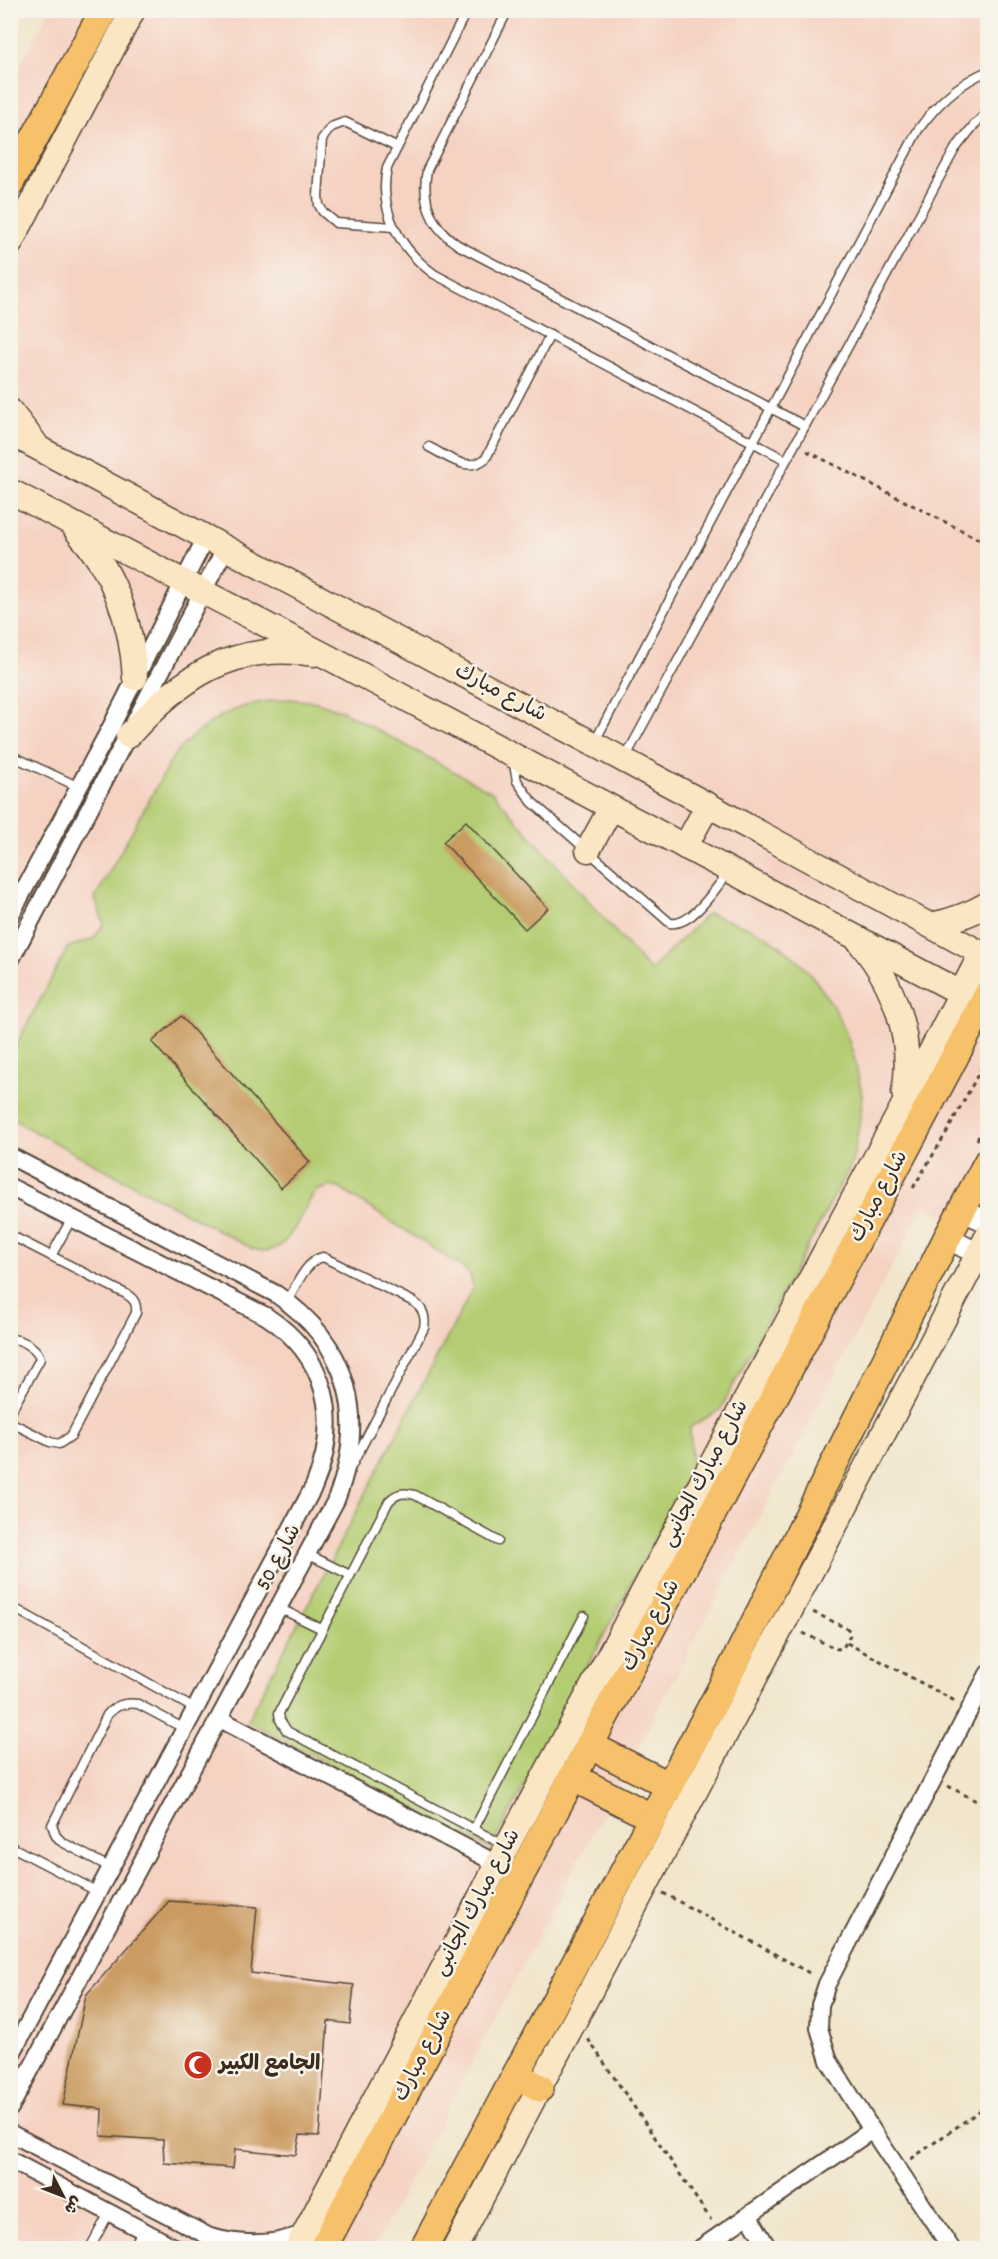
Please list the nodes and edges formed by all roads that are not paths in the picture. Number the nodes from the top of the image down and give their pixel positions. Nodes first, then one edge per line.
1 (104, 10) edge
2 (133, 10) edge
3 (467, 10) edge
4 (508, 10) edge
5 (987, 71) edge
6 (987, 112) edge
7 (396, 147) junction
8 (10, 183) edge
9 (394, 227) junction
10 (10, 244) edge
11 (550, 335) junction
12 (771, 408) junction
13 (10, 411) edge
14 (805, 426) junction
15 (10, 433) edge
16 (753, 442) junction
17 (38, 447) junction
18 (429, 447) dead end
19 (786, 460) junction
20 (11, 492) edge
21 (69, 522) junction
22 (216, 542) junction
23 (193, 586) junction
24 (326, 656) junction
25 (135, 678) junction
26 (120, 731) junction
27 (593, 744) junction
28 (10, 755) edge
29 (513, 755) junction
30 (624, 760) junction
31 (79, 787) junction
32 (708, 805) junction
33 (611, 808) junction
34 (685, 847) junction
35 (588, 850) junction
36 (730, 871) junction
37 (987, 904) edge
38 (10, 916) edge
39 (930, 926) junction
40 (858, 940) junction
41 (984, 955) edge
42 (10, 961) edge
43 (977, 998) edge
44 (901, 1110) junction
45 (10, 1156) edge
46 (987, 1161) edge
47 (10, 1187) edge
48 (962, 1210) junction
49 (72, 1218) junction
50 (987, 1222) edge
51 (10, 1235) edge
52 (947, 1238) junction
53 (984, 1249) edge
54 (51, 1256) junction
55 (239, 1275) junction
56 (227, 1296) junction
57 (287, 1302) junction
58 (10, 1339) edge
59 (10, 1413) edge
60 (10, 1422) edge
61 (735, 1445) junction
62 (343, 1483) junction
63 (498, 1541) dead end
64 (307, 1554) junction
65 (350, 1575) junction
66 (10, 1606) edge
67 (279, 1608) junction
68 (584, 1616) dead end
69 (322, 1629) junction
70 (987, 1674) edge
71 (212, 1678) junction
72 (236, 1689) junction
73 (195, 1709) junction
74 (220, 1719) junction
75 (185, 1730) junction
76 (589, 1745) junction
77 (572, 1777) junction
78 (670, 1786) junction
79 (653, 1818) junction
80 (474, 1829) junction
81 (10, 1846) edge
82 (508, 1862) junction
83 (111, 1868) junction
84 (99, 1892) junction
85 (10, 2057) edge
86 (516, 2075) junction
87 (540, 2088) junction
88 (10, 2108) edge
89 (872, 2130) junction
90 (10, 2133) edge
91 (10, 2160) edge
92 (109, 2213) junction
93 (749, 2216) junction
94 (142, 2231) junction
95 (308, 2243) edge
96 (90, 2248) edge
97 (133, 2248) edge
98 (176, 2248) edge
99 (424, 2248) edge
100 (455, 2248) edge
101 (701, 2248) edge
102 (768, 2248) edge
103 (951, 2248) edge

1 - 8 main road
2 - 10 main road
3 - 7 lane
4 - 12 lane
5 - 12 lane
6 - 14 lane
7 - 9 lane
7 - 9 lane
9 - 11 lane
11 - 16 lane
11 - 18 lane
12 - 14 lane
12 - 16 lane
13 - 17 main road
14 - 19 lane
15 - 17 main road, شارع مبارك
16 - 19 lane
16 - 27 lane
17 - 22 main road, شارع مبارك
19 - 30 lane
20 - 21 main road
21 - 23 main road
21 - 25 main road
22 - 23 street
22 - 27 main road, شارع مبارك
23 - 24 main road
23 - 25 street
23 - 26 street
24 - 26 main road
24 - 29 main road
25 - 26 street
26 - 31 street
26 - 42 street
27 - 30 main road, شارع مبارك
28 - 31 lane
29 - 33 main road
29 - 35 lane
30 - 32 main road, شارع مبارك
31 - 38 street
32 - 34 main road
32 - 39 main road, شارع مبارك
33 - 34 main road
33 - 35 main road
34 - 36 main road
35 - 36 lane
36 - 40 main road
37 - 39 main road
39 - 41 main road, شارع مبارك
40 - 43 main road
40 - 44 main road
41 - 43 main road, شارع مبارك الجانبى
43 - 44 main road, شارع مبارك الجانبى
43 - 61 main road, شارع مبارك
44 - 61 main road, شارع مبارك الجانبى
45 - 55 street, شارع 50
46 - 48 main road
47 - 49 street, شارع 50
48 - 50 street
48 - 52 main road
49 - 54 lane
49 - 56 street, شارع 50
51 - 54 lane
52 - 53 street
52 - 78 main road
53 - 87 main road
54 - 60 lane
55 - 56 street
55 - 57 street, شارع 50
56 - 71 street, شارع 50
57 - 62 street, شارع 50
57 - 62 lane
58 - 59 lane
61 - 76 main road, شارع مبارك
61 - 82 main road, شارع مبارك الجانبى
62 - 64 street, شارع 50
63 - 65 lane
64 - 65 lane
64 - 67 street, شارع 50
65 - 69 lane
66 - 73 lane
67 - 69 lane
67 - 72 street, شارع 50
68 - 80 lane
69 - 80 lane
70 - 89 street
71 - 72 street
71 - 73 street, شارع 50
72 - 74 street, شارع 50
73 - 75 street, شارع 50
74 - 82 street
74 - 88 street, شارع 50
75 - 83 street, شارع 50
75 - 83 lane
76 - 77 main road, شارع مبارك
76 - 78 main road
77 - 79 main road
77 - 82 main road, شارع مبارك
78 - 79 main road
79 - 86 main road
80 - 82 lane
81 - 84 lane
82 - 95 main road, شارع مبارك الجانبى
82 - 95 main road, شارع مبارك
83 - 84 street, شارع 50
84 - 85 street, شارع 50
86 - 87 main road
86 - 99 main road
87 - 100 main road
89 - 93 street
89 - 103 street
90 - 95 street
91 - 92 street
92 - 94 street
92 - 96 lane
93 - 101 street
93 - 102 street
94 - 97 lane
94 - 98 street

